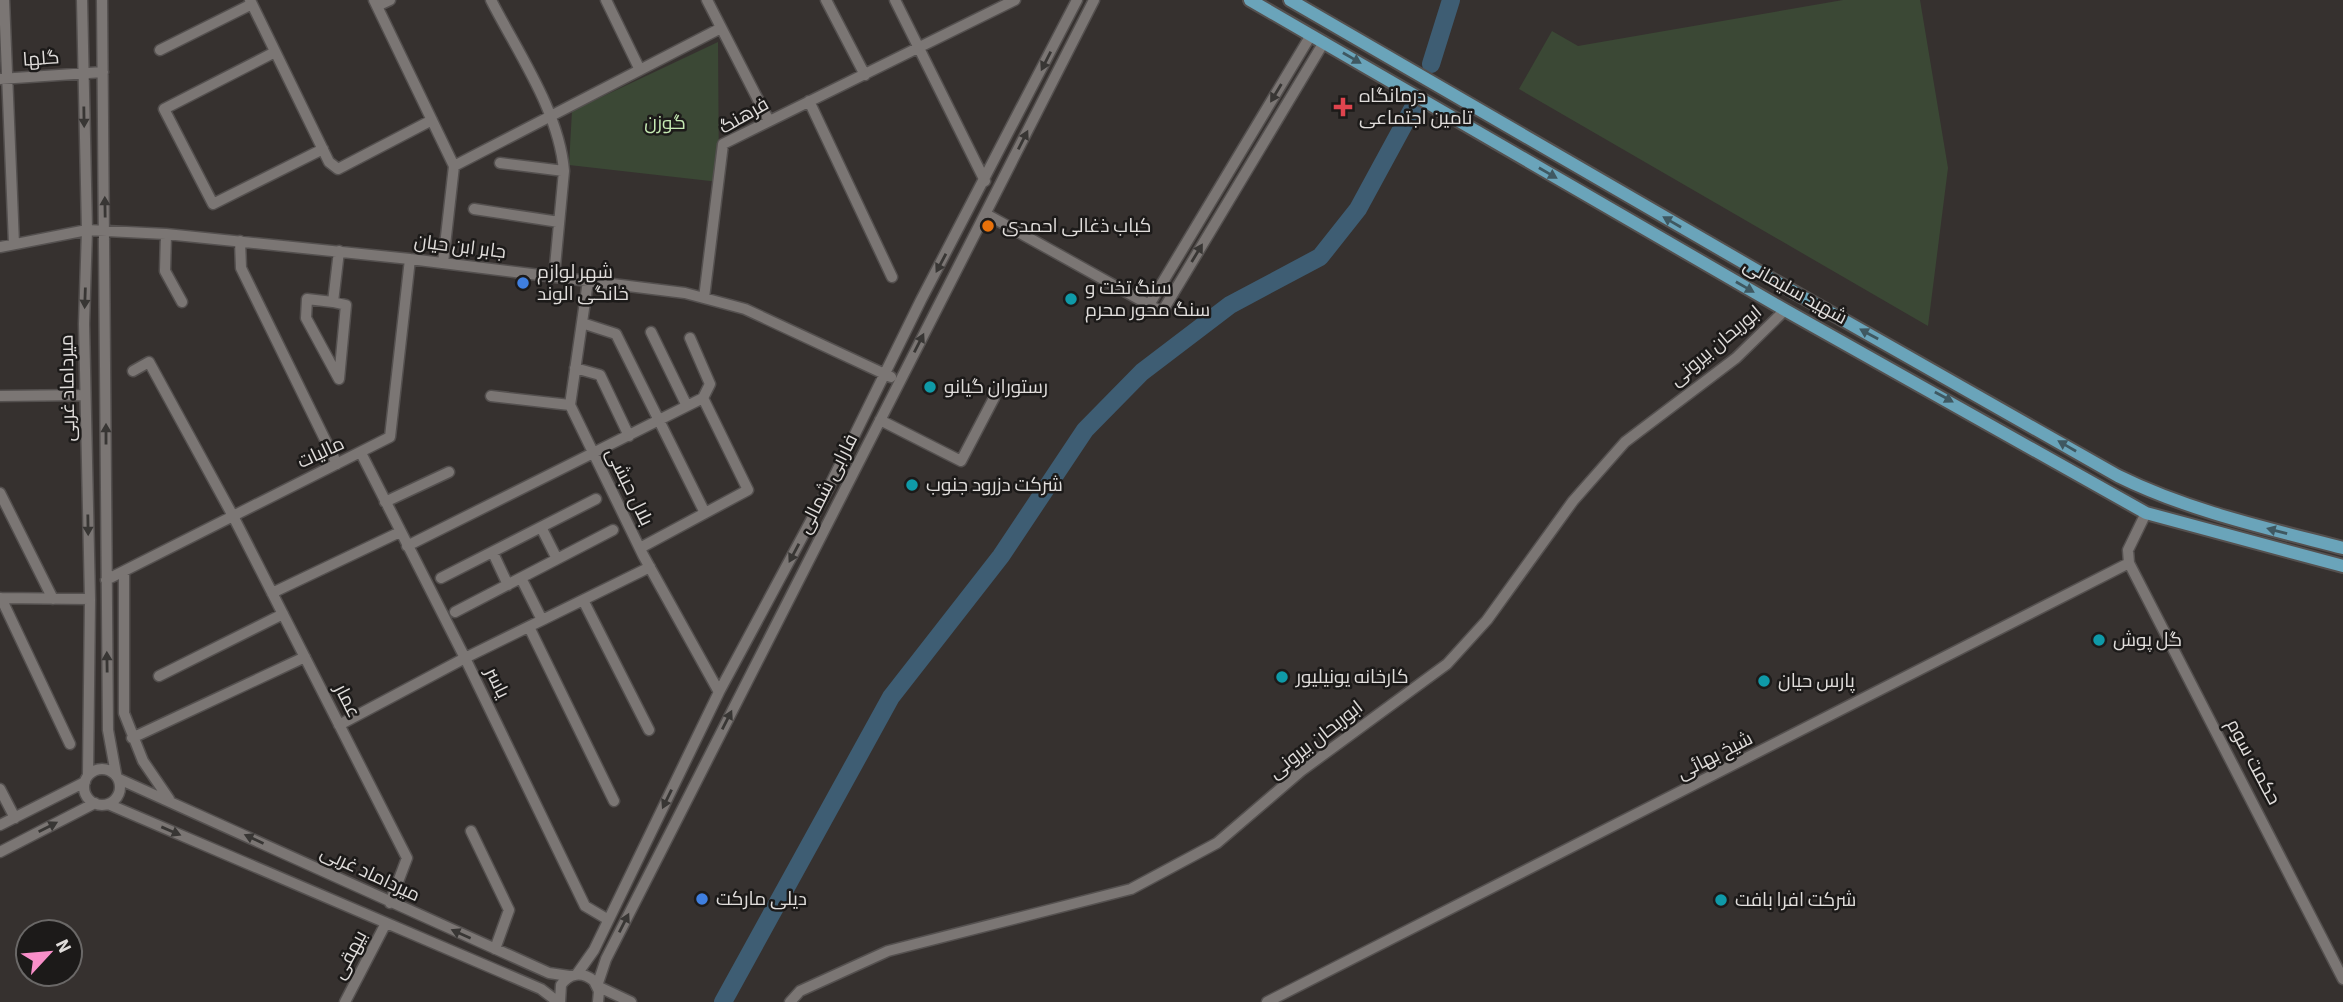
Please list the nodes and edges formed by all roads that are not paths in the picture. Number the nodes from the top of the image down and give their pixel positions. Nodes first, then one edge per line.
1 (4, 0) edge
2 (82, 0) edge
3 (103, 0) edge
4 (390, 0) edge
5 (491, 0) edge
6 (606, 0) edge
7 (707, 0) edge
8 (826, 0) edge
9 (895, 0) edge
10 (1016, 0) edge
11 (1077, 0) edge
12 (1094, 0) edge
13 (1250, 0) edge
14 (1290, 0) edge
15 (251, 2) edge
16 (375, 3) edge
17 (721, 28) junction
18 (1311, 35) junction
19 (1324, 42) junction
20 (919, 49) junction
21 (160, 50) dead end
22 (275, 52) junction
23 (1300, 53) junction
24 (1312, 61) junction
25 (640, 70) junction
26 (103, 72) junction
27 (83, 74) junction
28 (865, 75) junction
29 (4, 79) edge
30 (808, 101) junction
31 (550, 117) junction
32 (432, 120) junction
33 (769, 121) junction
34 (1251, 136) junction
35 (1263, 143) junction
36 (323, 149) junction
37 (500, 163) dead end
38 (454, 166) junction
39 (564, 171) junction
40 (985, 181) junction
41 (474, 209) dead end
42 (986, 214) junction
43 (559, 222) junction
44 (87, 230) junction
45 (105, 231) junction
46 (166, 234) junction
47 (240, 241) junction
48 (14, 244) junction
49 (0, 247) edge
50 (339, 251) junction
51 (410, 258) junction
52 (443, 263) junction
53 (554, 277) junction
54 (892, 277) dead end
55 (589, 281) junction
56 (704, 298) junction
57 (182, 302) dead end
58 (333, 302) junction
59 (1149, 305) junction
60 (1785, 310) junction
61 (582, 323) junction
62 (651, 332) dead end
63 (690, 338) dead end
64 (575, 368) junction
65 (133, 371) dead end
66 (886, 375) junction
67 (900, 382) junction
68 (85, 395) junction
69 (0, 396) edge
70 (491, 396) dead end
71 (702, 398) junction
72 (994, 398) dead end
73 (570, 405) junction
74 (687, 406) junction
75 (880, 420) junction
76 (658, 421) junction
77 (629, 436) junction
78 (361, 453) junction
79 (593, 455) junction
80 (337, 464) junction
81 (449, 472) dead end
82 (0, 493) edge
83 (596, 499) dead end
84 (385, 502) junction
85 (705, 513) junction
86 (2146, 513) junction
87 (233, 516) junction
88 (541, 527) junction
89 (613, 530) dead end
90 (400, 532) junction
91 (407, 546) junction
92 (640, 548) junction
93 (2343, 548) edge
94 (492, 553) junction
95 (557, 559) junction
96 (2129, 563) junction
97 (2343, 566) edge
98 (650, 567) junction
99 (124, 571) junction
100 (441, 578) dead end
101 (521, 578) junction
102 (106, 580) junction
103 (508, 584) junction
104 (272, 593) junction
105 (0, 598) edge
106 (52, 598) junction
107 (90, 599) junction
108 (583, 600) junction
109 (455, 612) dead end
110 (283, 614) junction
111 (542, 620) junction
112 (528, 627) junction
113 (305, 657) junction
114 (466, 658) junction
115 (159, 676) dead end
116 (719, 692) junction
117 (339, 724) junction
118 (649, 730) dead end
119 (132, 738) junction
120 (70, 744) dead end
121 (117, 776) junction
122 (86, 779) junction
123 (0, 789) edge
124 (170, 799) junction
125 (614, 801) dead end
126 (95, 803) junction
127 (108, 804) junction
128 (15, 818) junction
129 (0, 825) edge
130 (471, 831) dead end
131 (0, 852) edge
132 (390, 903) junction
133 (607, 919) junction
134 (386, 923) junction
135 (495, 949) junction
136 (573, 975) junction
137 (2343, 979) edge
138 (597, 986) junction
139 (345, 1002) edge
140 (559, 1002) edge
141 (598, 1002) edge
142 (631, 1002) edge
143 (790, 1002) edge
144 (1267, 1002) edge

1 - 29 street
2 - 27 street, میرداماد غربی
3 - 26 street, میرداماد غربی
4 - 16 street
5 - 31 street
6 - 25 street
7 - 17 street
8 - 28 street
9 - 20 street
10 - 20 street, فرهنگ
11 -> 40 street, فارابی شمالی
42 -> 12 street, فارابی شمالی
13 - 18 main road, شهید سلیمانی
93 -> 14 main road, شهید سلیمانی
15 - 21 street
15 - 22 street
16 - 32 street
17 - 25 street
17 - 33 street
18 - 19 main road, شهید سلیمانی
18 - 23 street
19 - 24 street
19 -> 60 main road, شهید سلیمانی
20 - 28 street, فرهنگ
20 - 40 street
22 - 36 street
22 - 36 street
23 - 24 street
23 -> 34 street
24 - 35 street
25 - 31 street
26 - 27 street, گلها
45 -> 26 street, میرداماد غربی
27 - 29 street, گلها
27 -> 44 street, میرداماد غربی
28 - 30 street, فرهنگ
29 - 48 street
30 - 33 street, فرهنگ
30 - 54 street
31 - 38 street
31 - 39 street
32 - 36 street
32 - 38 street
33 - 56 street, فرهنگ
34 - 35 street
34 - 59 street
59 -> 35 street
37 - 39 street
38 - 52 street
39 - 43 street
40 -> 66 street, فارابی شمالی
41 - 43 street
42 - 59 street
67 -> 42 street, فارابی شمالی
43 - 53 street
44 - 45 street, جابر ابن حیان
44 - 48 street, جابر ابن حیان
44 -> 68 street, میرداماد غربی
45 - 46 street, جابر ابن حیان
102 -> 45 street, میرداماد غربی
46 - 47 street, جابر ابن حیان
46 - 57 street
47 - 50 street, جابر ابن حیان
47 - 80 street
48 - 49 street, جابر ابن حیان
50 - 51 street, جابر ابن حیان
50 - 58 street
51 - 52 street, جابر ابن حیان
51 - 78 street, مالیات
52 - 53 street, جابر ابن حیان
53 - 55 street, جابر ابن حیان
55 - 56 street, جابر ابن حیان
55 - 61 street
56 - 66 street, جابر ابن حیان
58 - 58 street
60 -> 86 main road, شهید سلیمانی
60 - 143 street, ابوریحان بیرونی
61 - 64 street
61 - 76 street
62 - 74 street
63 - 71 street
64 - 73 street
64 - 77 street
65 - 87 street, عمار
66 - 67 street, جابر ابن حیان
66 -> 116 street, فارابی شمالی
67 - 75 street, فارابی شمالی
68 - 69 street
68 -> 107 street, میرداماد غربی
70 - 73 street
71 - 74 street
71 - 85 street
72 - 75 street
73 - 79 street, بلال حبشی
74 - 76 street
138 -> 75 street, فارابی شمالی
76 - 77 street
76 - 85 street
77 - 79 street
78 - 80 street, مالیات
78 - 84 street, یاسر
79 - 91 street
79 - 92 street, بلال حبشی
80 - 87 street, مالیات
81 - 84 street
82 - 106 street
83 - 88 street
84 - 90 street, یاسر
85 - 92 street
86 - 96 street
86 - 97 main road, شهید سلیمانی
87 - 99 street, مالیات
87 - 104 street, عمار
88 - 94 street
88 - 95 street
89 - 95 street
90 - 91 street, یاسر
90 - 104 street
91 - 114 street, یاسر
92 - 98 street, بلال حبشی
94 - 100 street
94 - 103 street
95 - 101 street
96 - 137 street, حکمت سوم
96 - 144 street, شیخ بهائی
98 - 108 street
98 - 116 street, بلال حبشی
99 - 102 street, مالیات
99 - 119 street
101 - 103 street
101 - 111 street
121 -> 102 street, میرداماد غربی
103 - 109 street
104 - 110 street, عمار
105 - 106 street
105 - 120 street
106 - 107 street
107 - 122 street, میرداماد غربی
108 - 111 street
108 - 118 street
110 - 113 street, عمار
110 - 115 street
111 - 112 street
112 - 114 street
112 - 125 street
113 - 117 street, عمار
113 - 119 street
114 - 117 street
114 - 133 street, یاسر
116 -> 133 street, فارابی شمالی
117 - 132 street, عمار
119 - 124 street
121 - 122 street
121 - 124 street, میرداماد غربی
121 - 127 street
122 - 126 street
122 - 128 street
123 - 128 street
132 -> 124 street, میرداماد غربی
126 - 127 street
131 -> 126 street
127 -> 134 street, میرداماد غربی
128 - 129 street
130 - 135 street
135 -> 132 street, میرداماد غربی
133 - 136 street, فارابی شمالی
134 - 139 street, بیهقی
134 - 140 street, میرداماد غربی
135 - 136 street, میرداماد غربی
136 - 138 street, میرداماد غربی
136 - 140 street, فارابی شمالی
138 - 141 street
138 - 142 street

